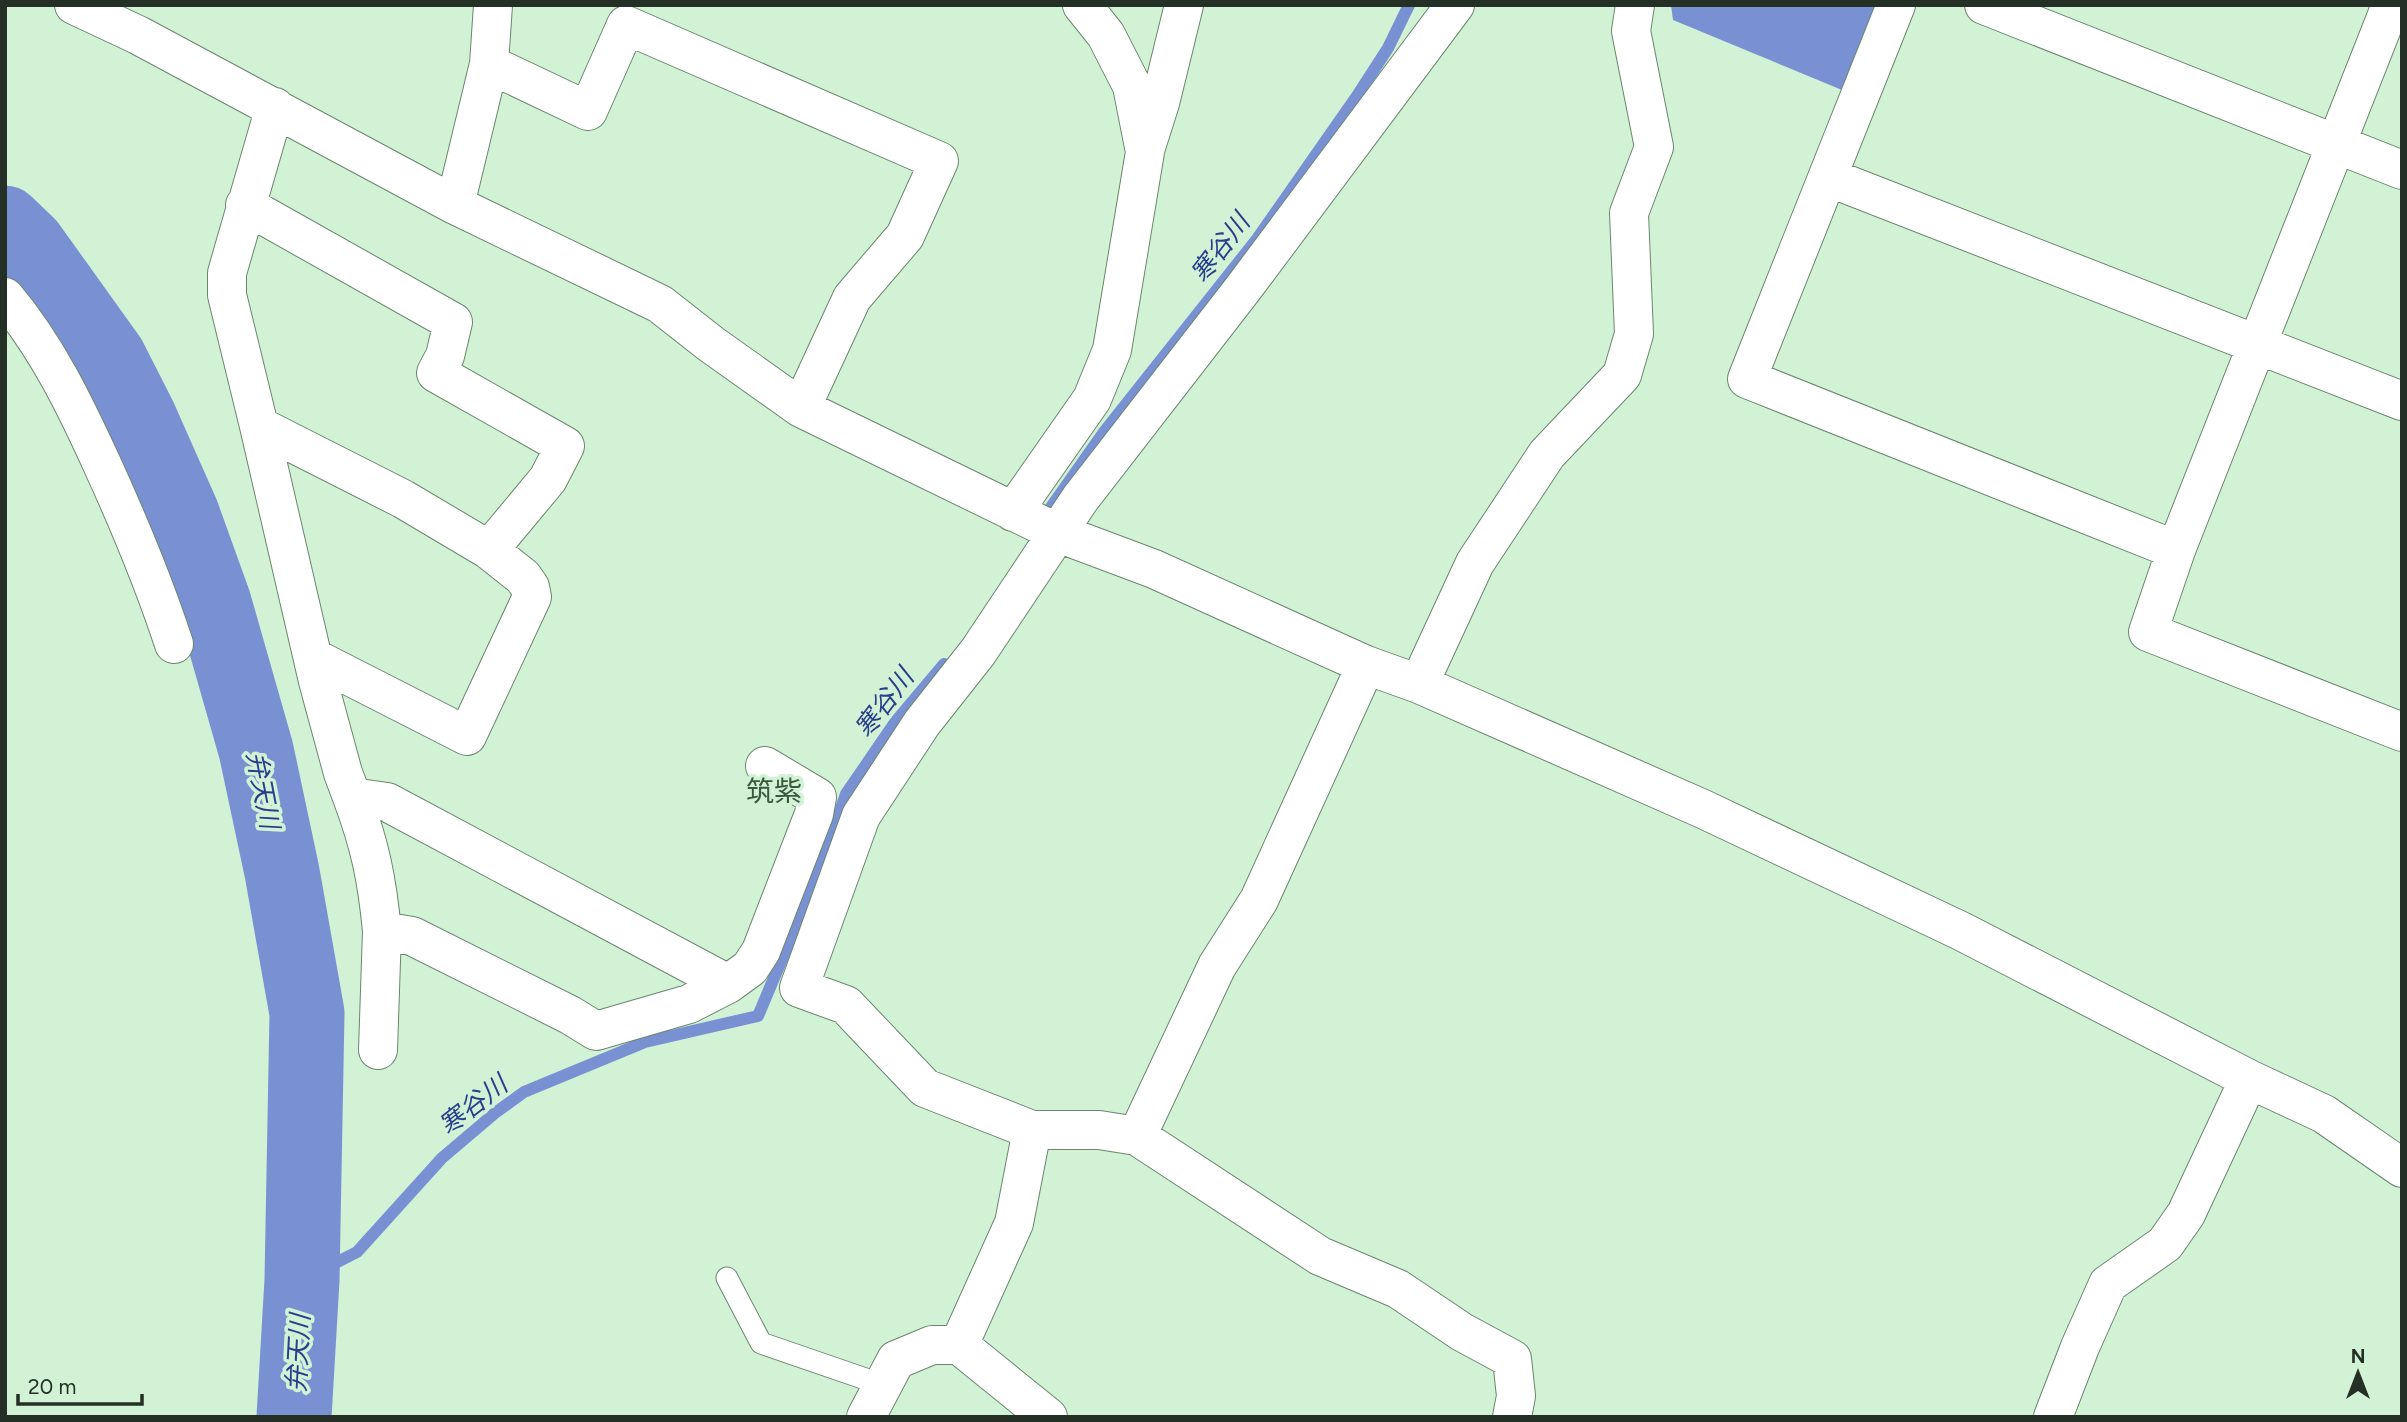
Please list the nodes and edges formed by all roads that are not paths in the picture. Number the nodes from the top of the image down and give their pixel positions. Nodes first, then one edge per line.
1 (74, 5) edge
2 (493, 5) edge
3 (1082, 5) edge
4 (1184, 5) edge
5 (1455, 5) edge
6 (1636, 5) edge
7 (1896, 5) edge
8 (1984, 5) edge
9 (2390, 5) edge
10 (489, 64) junction
11 (275, 107) junction
12 (2336, 145) junction
13 (1145, 152) junction
14 (2402, 170) edge
15 (1828, 177) junction
16 (245, 205) junction
17 (455, 205) junction
18 (5, 297) edge
19 (2258, 344) junction
20 (2402, 401) edge
21 (801, 408) junction
22 (259, 426) junction
23 (1018, 513) junction
24 (1058, 533) junction
25 (489, 550) junction
26 (2176, 550) junction
27 (174, 644) dead end
28 (314, 658) junction
29 (1366, 665) junction
30 (1419, 684) junction
31 (2402, 732) edge
32 (765, 766) dead end
33 (352, 797) junction
34 (382, 930) junction
35 (728, 984) junction
36 (378, 1050) dead end
37 (2249, 1079) junction
38 (1032, 1130) junction
39 (1137, 1136) junction
40 (2402, 1168) edge
41 (727, 1278) dead end
42 (959, 1345) junction
43 (874, 1401) edge
44 (1048, 1417) edge
45 (1512, 1417) edge
46 (2053, 1417) edge

1 - 11 street
2 - 10 street
3 - 13 street
4 - 13 street
5 - 24 street
6 - 30 street
7 - 15 street
8 - 12 street
9 - 12 street
10 - 17 street
10 - 21 street
11 - 16 street
11 - 17 street
12 - 14 street
12 - 19 street
13 - 23 street
15 - 19 street
15 - 26 street
16 - 22 street
16 - 25 street
17 - 21 street
18 - 27 street
19 - 20 street
19 - 26 street
21 - 23 street
22 - 25 street
22 - 28 street
23 - 24 street
24 - 29 street
24 - 38 street
25 - 28 street
26 - 31 street
28 - 33 street
29 - 30 street
29 - 39 street
30 - 37 street
32 - 35 street
33 - 34 street
33 - 35 street
34 - 35 street
34 - 36 street
37 - 40 street
37 - 46 street
38 - 39 street
38 - 42 street
39 - 45 street
41 - 43 lane
42 - 43 street
42 - 44 street

